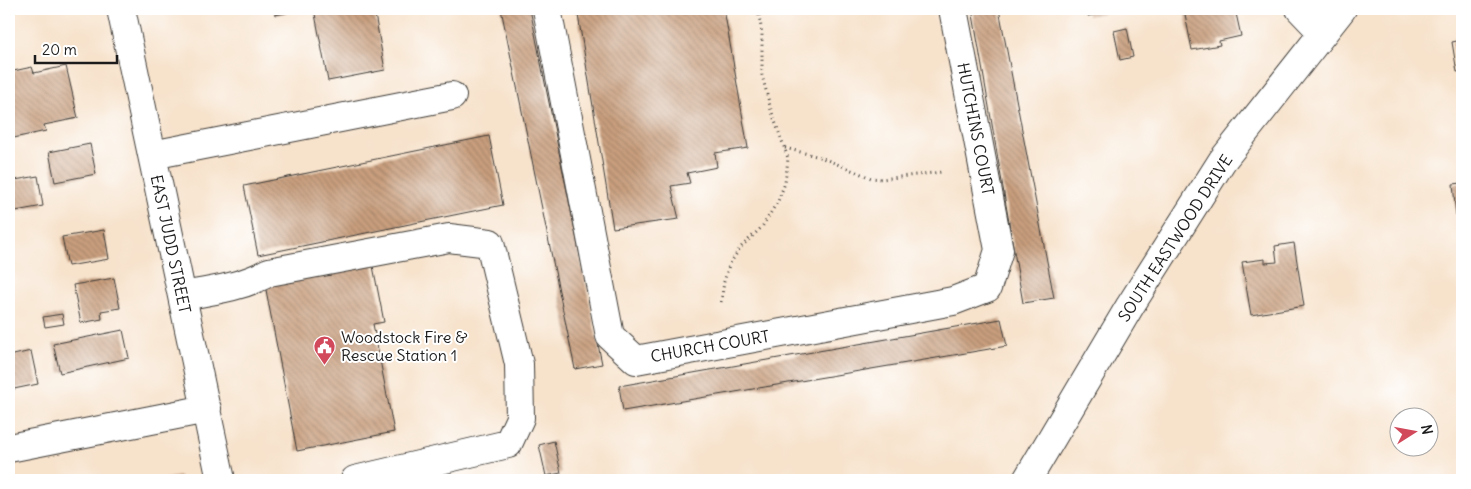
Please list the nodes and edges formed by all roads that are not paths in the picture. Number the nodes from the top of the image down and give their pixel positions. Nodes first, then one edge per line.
1 (121, 9) edge
2 (547, 9) edge
3 (953, 9) edge
4 (1300, 9) edge
5 (1342, 9) edge
6 (1322, 32) junction
7 (452, 96) dead end
8 (152, 156) junction
9 (999, 250) joint
10 (182, 296) junction
11 (206, 409) junction
12 (9, 448) edge
13 (221, 480) edge
14 (355, 480) edge
15 (1028, 480) edge

1 - 8 street, EAST JUDD STREET
2 - 9 street, CHURCH COURT
3 - 9 street, HUTCHINS COURT
4 - 6 street
5 - 6 street, SOUTH EASTWOOD DRIVE
6 - 15 street, SOUTH EASTWOOD DRIVE
7 - 8 street
8 - 10 street, EAST JUDD STREET
10 - 11 street, EAST JUDD STREET
10 - 14 street
11 - 12 street
11 - 13 street, EAST JUDD STREET

